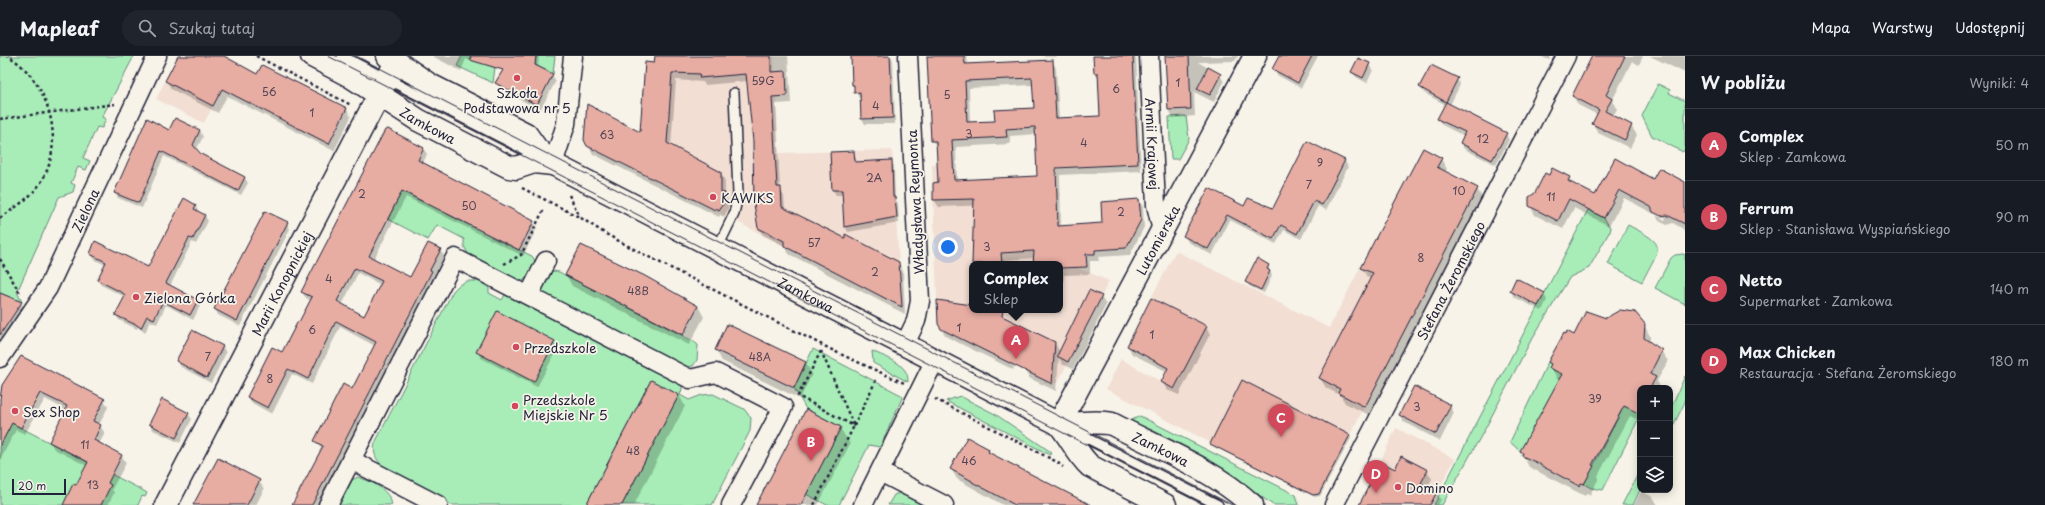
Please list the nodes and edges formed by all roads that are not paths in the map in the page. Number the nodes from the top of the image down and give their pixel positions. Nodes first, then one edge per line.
1 (157, 56) edge
2 (312, 56) edge
3 (342, 56) edge
4 (573, 56) edge
5 (908, 56) edge
6 (1149, 56) edge
7 (1256, 56) edge
8 (1566, 56) edge
9 (387, 73) edge
10 (734, 93) dead end
11 (553, 164) junction
12 (1162, 231) junction
13 (718, 249) junction
14 (546, 261) dead end
15 (529, 295) junction
16 (905, 344) junction
17 (0, 358) edge
18 (935, 360) junction
19 (1059, 424) junction
20 (351, 460) junction
21 (880, 472) junction
22 (409, 499) edge
23 (166, 505) edge
24 (328, 505) edge
25 (438, 505) edge
26 (731, 505) edge
27 (863, 505) edge
28 (944, 505) edge
29 (1165, 505) edge
30 (1218, 505) edge
31 (1252, 505) edge
32 (1334, 505) edge

1 - 17 street, Zielona
2 - 9 street, Zamkowa
3 - 9 lane
4 - 11 street
5 - 16 street, Władysława Reymonta
6 - 12 street, Armii Krajowej
7 - 12 street, Lutomierska
8 - 32 street, Stefana Żeromskiego
9 - 11 street, Zamkowa
9 - 11 street, Zamkowa
9 - 23 street, Marii Konopnickiej
10 - 13 lane
11 - 13 street, Zamkowa
12 - 19 street, Lutomierska
13 - 16 street, Zamkowa
14 - 15 street
15 - 20 street
15 - 26 street
16 - 18 street, Zamkowa
18 - 19 street, Zamkowa
18 - 21 street
19 - 29 street, Zamkowa
19 - 30 lane
19 - 31 street, Zamkowa
20 - 22 street
20 - 24 street
21 - 27 street
21 - 28 street
22 - 25 street

